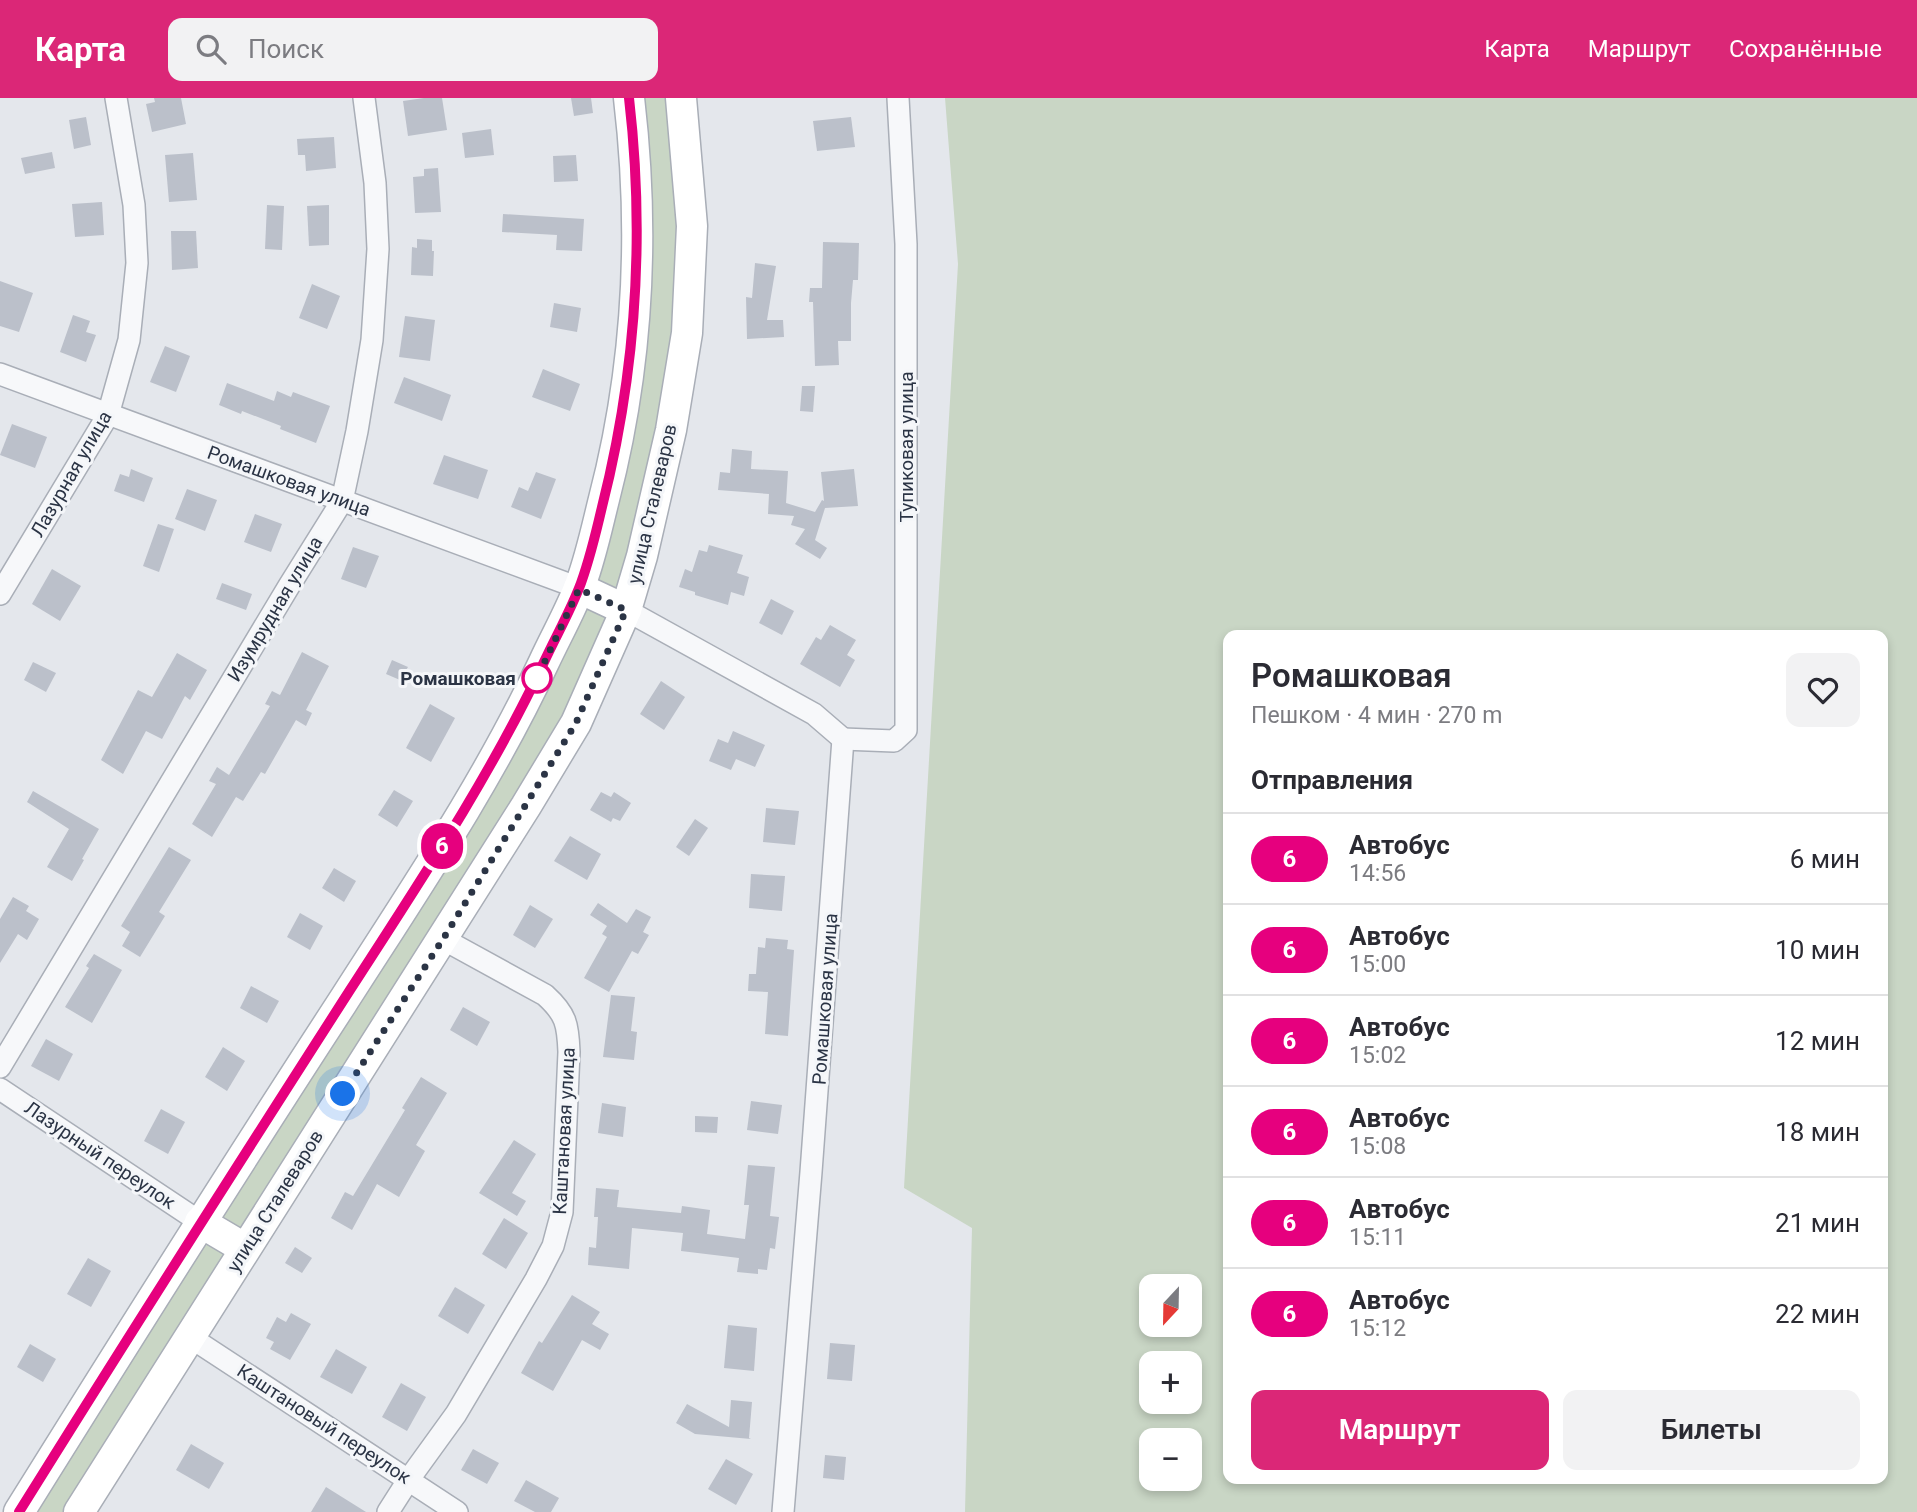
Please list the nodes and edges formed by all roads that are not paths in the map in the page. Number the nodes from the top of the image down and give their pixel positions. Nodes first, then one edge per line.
1 (116, 98) edge
2 (364, 98) edge
3 (629, 98) edge
4 (681, 98) edge
5 (898, 98) edge
6 (0, 374) edge
7 (108, 415) junction
8 (342, 501) junction
9 (579, 589) junction
10 (0, 594) edge
11 (626, 610) junction
12 (843, 739) junction
13 (443, 939) junction
14 (0, 1067) edge
15 (0, 1089) edge
16 (200, 1222) junction
17 (244, 1248) junction
18 (190, 1337) junction
19 (409, 1479) junction
20 (19, 1512) edge
21 (79, 1512) edge
22 (388, 1512) edge
23 (457, 1512) edge
24 (783, 1512) edge

1 - 7 street, Лазурная улица
2 - 8 street, Изумрудная улица
3 - 9 main road
4 - 11 main road, улица Сталеваров
5 - 12 street, Тупиковая улица
6 - 7 street, Ромашковая улица
7 - 8 street, Ромашковая улица
7 - 10 street, Лазурная улица
8 - 9 street, Ромашковая улица
8 - 14 street, Изумрудная улица
9 - 11 main road
9 - 16 main road
11 - 12 street
11 - 13 main road, улица Сталеваров
12 - 24 street, Ромашковая улица
13 - 17 main road, улица Сталеваров
13 - 19 street, Каштановая улица
15 - 16 street, Лазурный переулок
16 - 17 main road
16 - 20 main road
17 - 18 main road, улица Сталеваров
18 - 19 street, Каштановый переулок
18 - 21 main road, улица Сталеваров
19 - 22 street, Каштановая улица
19 - 23 street, Каштановый переулок

